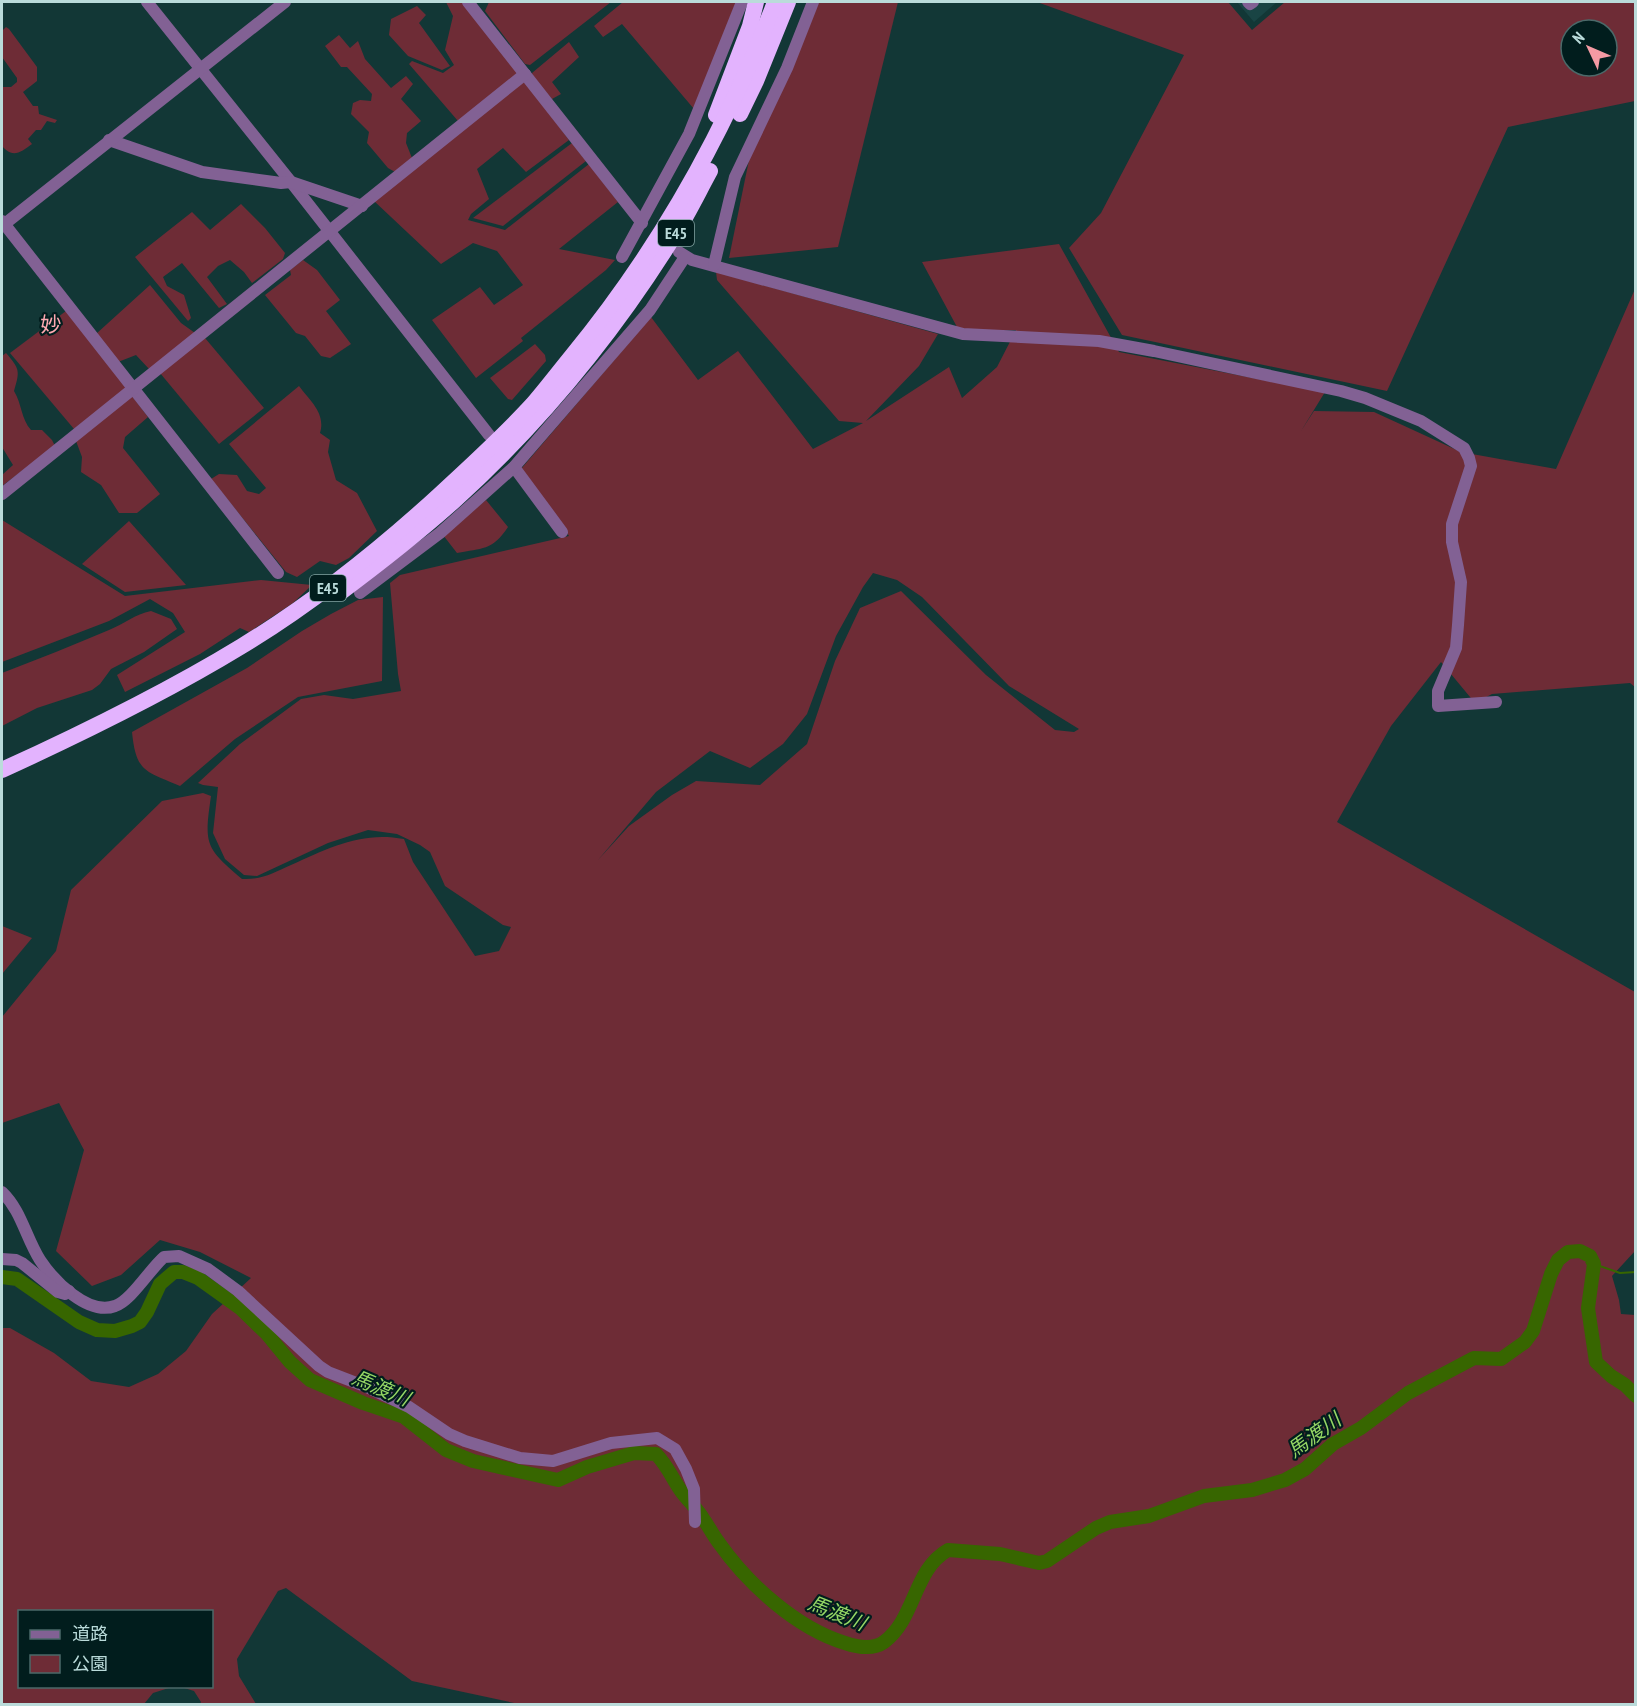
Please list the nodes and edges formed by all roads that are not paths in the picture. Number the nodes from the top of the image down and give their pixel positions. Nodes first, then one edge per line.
1 (147, 2) edge
2 (285, 2) edge
3 (468, 2) edge
4 (742, 2) edge
5 (756, 2) edge
6 (775, 2) edge
7 (788, 2) edge
8 (813, 2) edge
9 (1248, 2) edge
10 (1253, 2) edge
11 (200, 68) junction
12 (525, 74) junction
13 (109, 140) junction
14 (291, 182) junction
15 (362, 206) junction
16 (642, 223) junction
17 (2, 224) edge
18 (329, 232) junction
19 (657, 241) junction
20 (622, 257) dead end
21 (714, 265) junction
22 (133, 388) junction
23 (489, 435) dead end
24 (514, 467) junction
25 (2, 494) edge
26 (562, 532) dead end
27 (278, 573) dead end
28 (360, 593) dead end
29 (1496, 702) dead end
30 (92, 729) junction
31 (2, 770) edge
32 (2, 1192) edge
33 (2, 1260) edge
34 (69, 1291) junction
35 (695, 1522) dead end

1 - 11 street
2 - 11 street
3 - 12 street
4 - 16 street
5 - 19 highway
6 - 19 highway, E45
7 - 30 highway, E45
8 - 21 street
9 - 10 street
11 - 13 street
11 - 14 street
12 - 15 street
12 - 16 street
13 - 14 street
13 - 17 street
14 - 15 street
14 - 18 street
15 - 18 street
16 - 20 street
17 - 22 street
18 - 22 street
18 - 23 street
19 - 30 highway, E45
21 - 24 street
21 - 29 street
22 - 25 street
22 - 27 street
24 - 26 street
24 - 28 street
30 - 31 highway, E45
32 - 34 street
33 - 34 street
34 - 35 street

